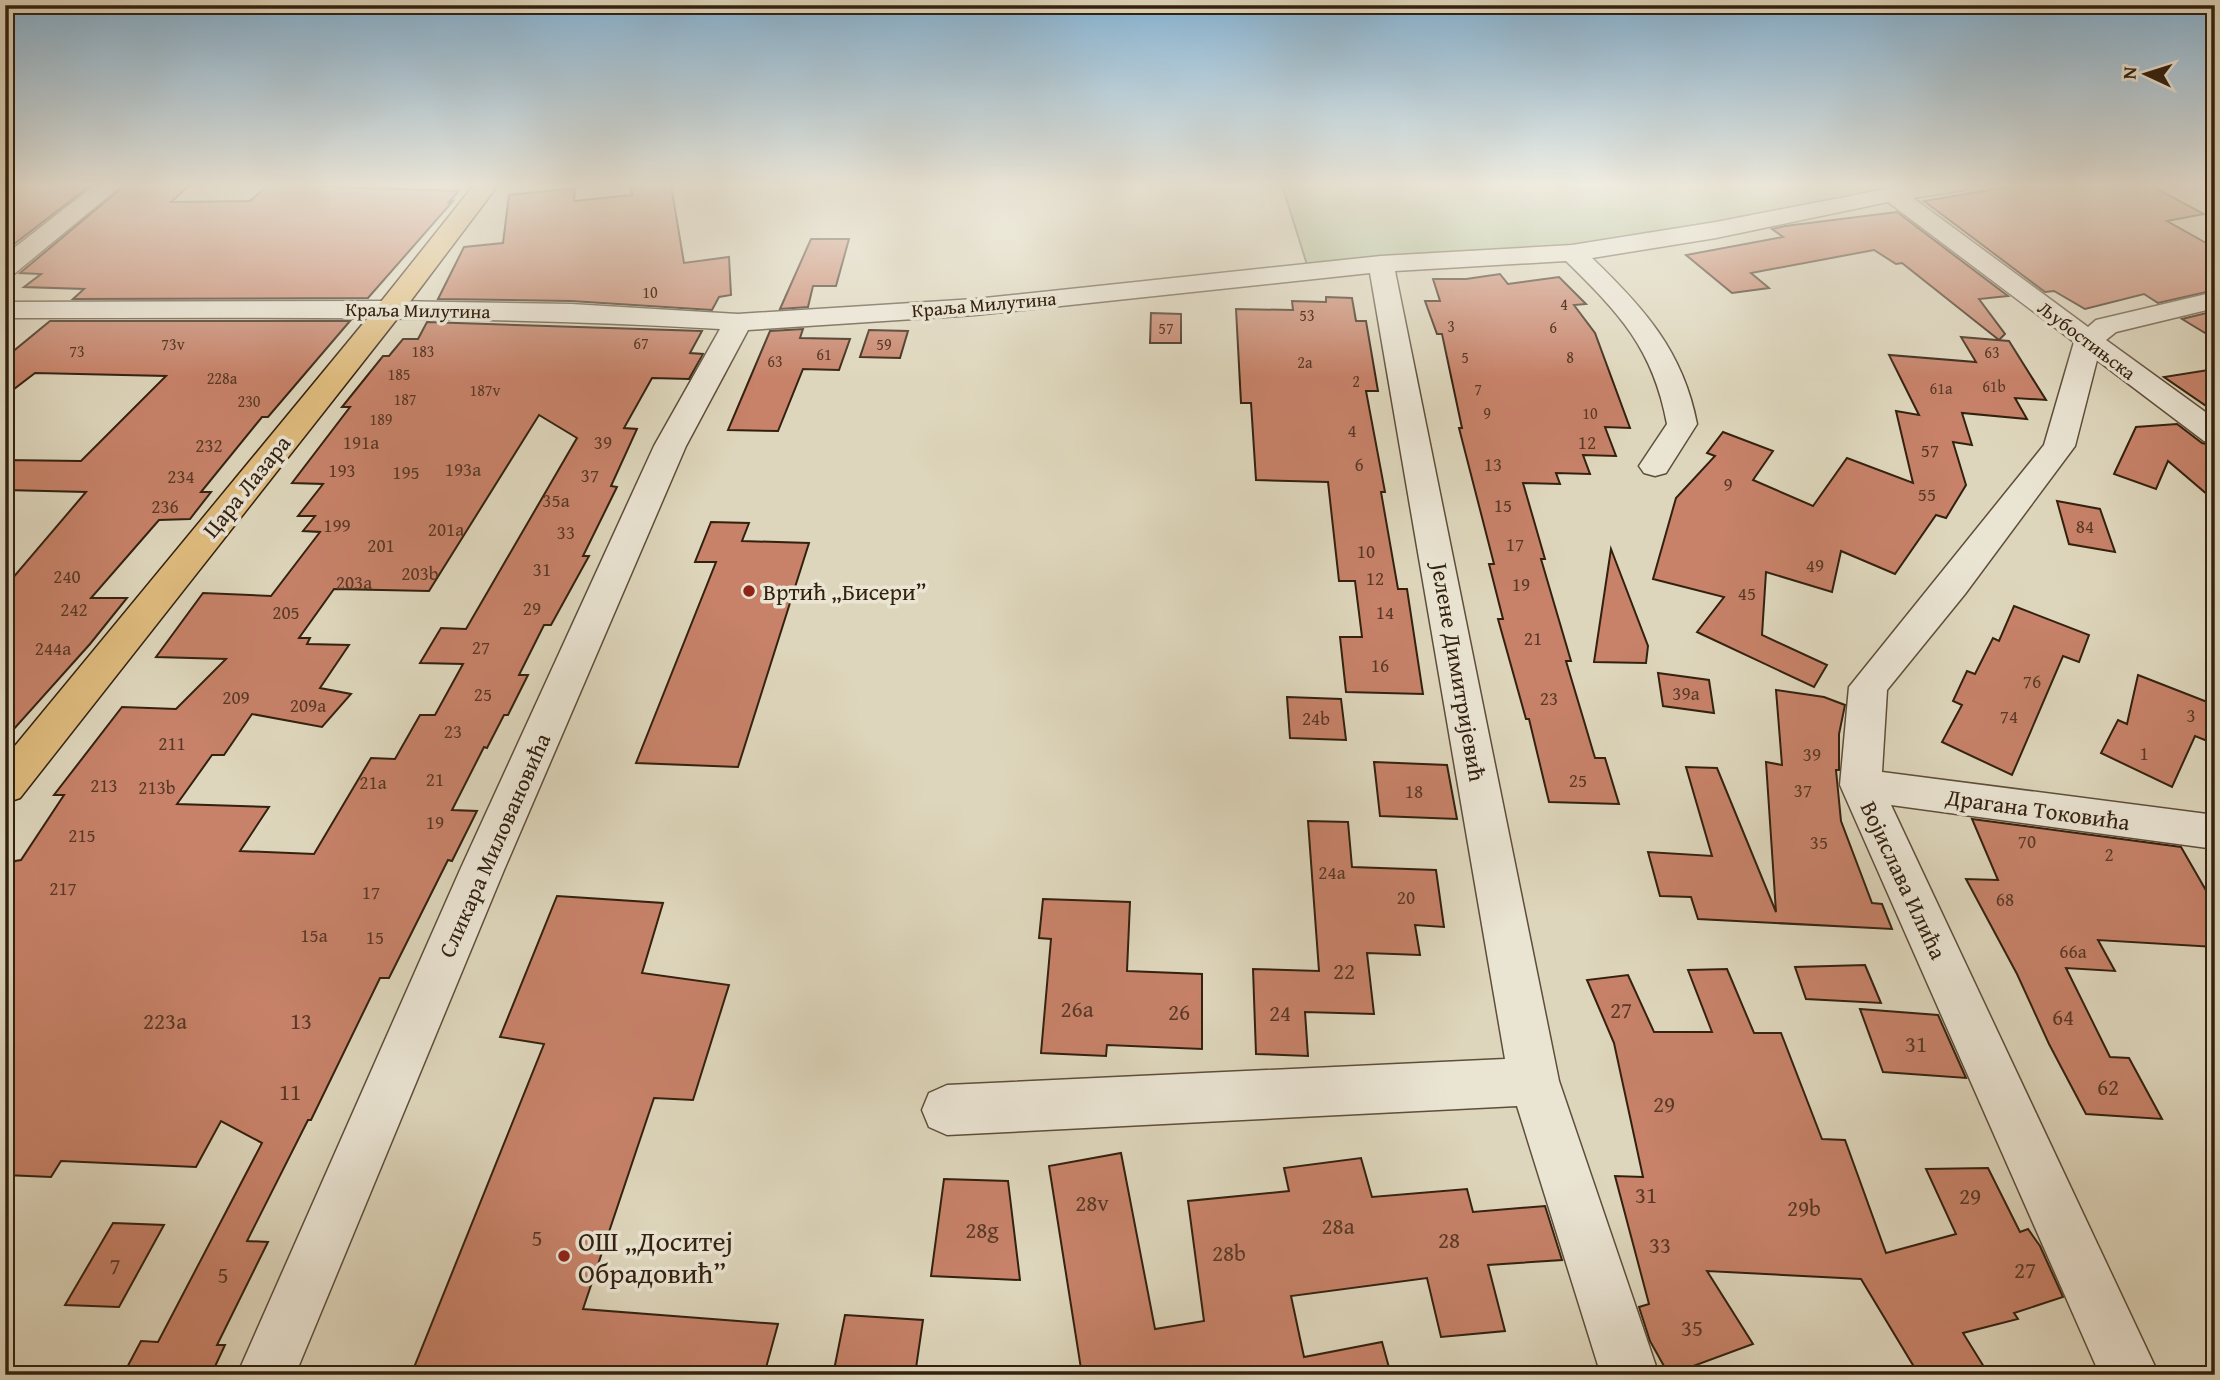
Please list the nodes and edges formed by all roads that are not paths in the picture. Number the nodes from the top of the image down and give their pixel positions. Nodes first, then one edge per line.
1 (29, 249) edge
2 (436, 249) edge
3 (1595, 249) edge
4 (1966, 249) edge
5 (1572, 253) junction
6 (1381, 264) junction
7 (5, 268) edge
8 (2215, 300) edge
9 (390, 309) junction
10 (5, 310) edge
11 (738, 322) junction
12 (2088, 341) junction
13 (2215, 434) edge
14 (1655, 466) dead end
15 (1861, 785) junction
16 (5, 787) edge
17 (2215, 832) edge
18 (1534, 1082) junction
19 (947, 1110) dead end
20 (266, 1375) edge
21 (1630, 1375) edge
22 (2130, 1375) edge

1 - 7 street
2 - 9 main road, Цара Лазара
3 - 5 street, Краља Милутина
4 - 12 street, Љубостињска
5 - 6 street, Краља Милутина
5 - 14 street
6 - 11 street, Краља Милутина
6 - 18 street, Јелене Димитријевић
8 - 12 street
9 - 10 street, Краља Милутина
9 - 11 street, Краља Милутина
9 - 16 main road, Цара Лазара
11 - 20 street, Сликара Миловановића
12 - 13 street, Љубостињска
12 - 15 street, Војислава Илића
15 - 17 street, Драгана Токовића
15 - 22 street, Војислава Илића
18 - 19 street
18 - 21 street, Јелене Димитријевић

